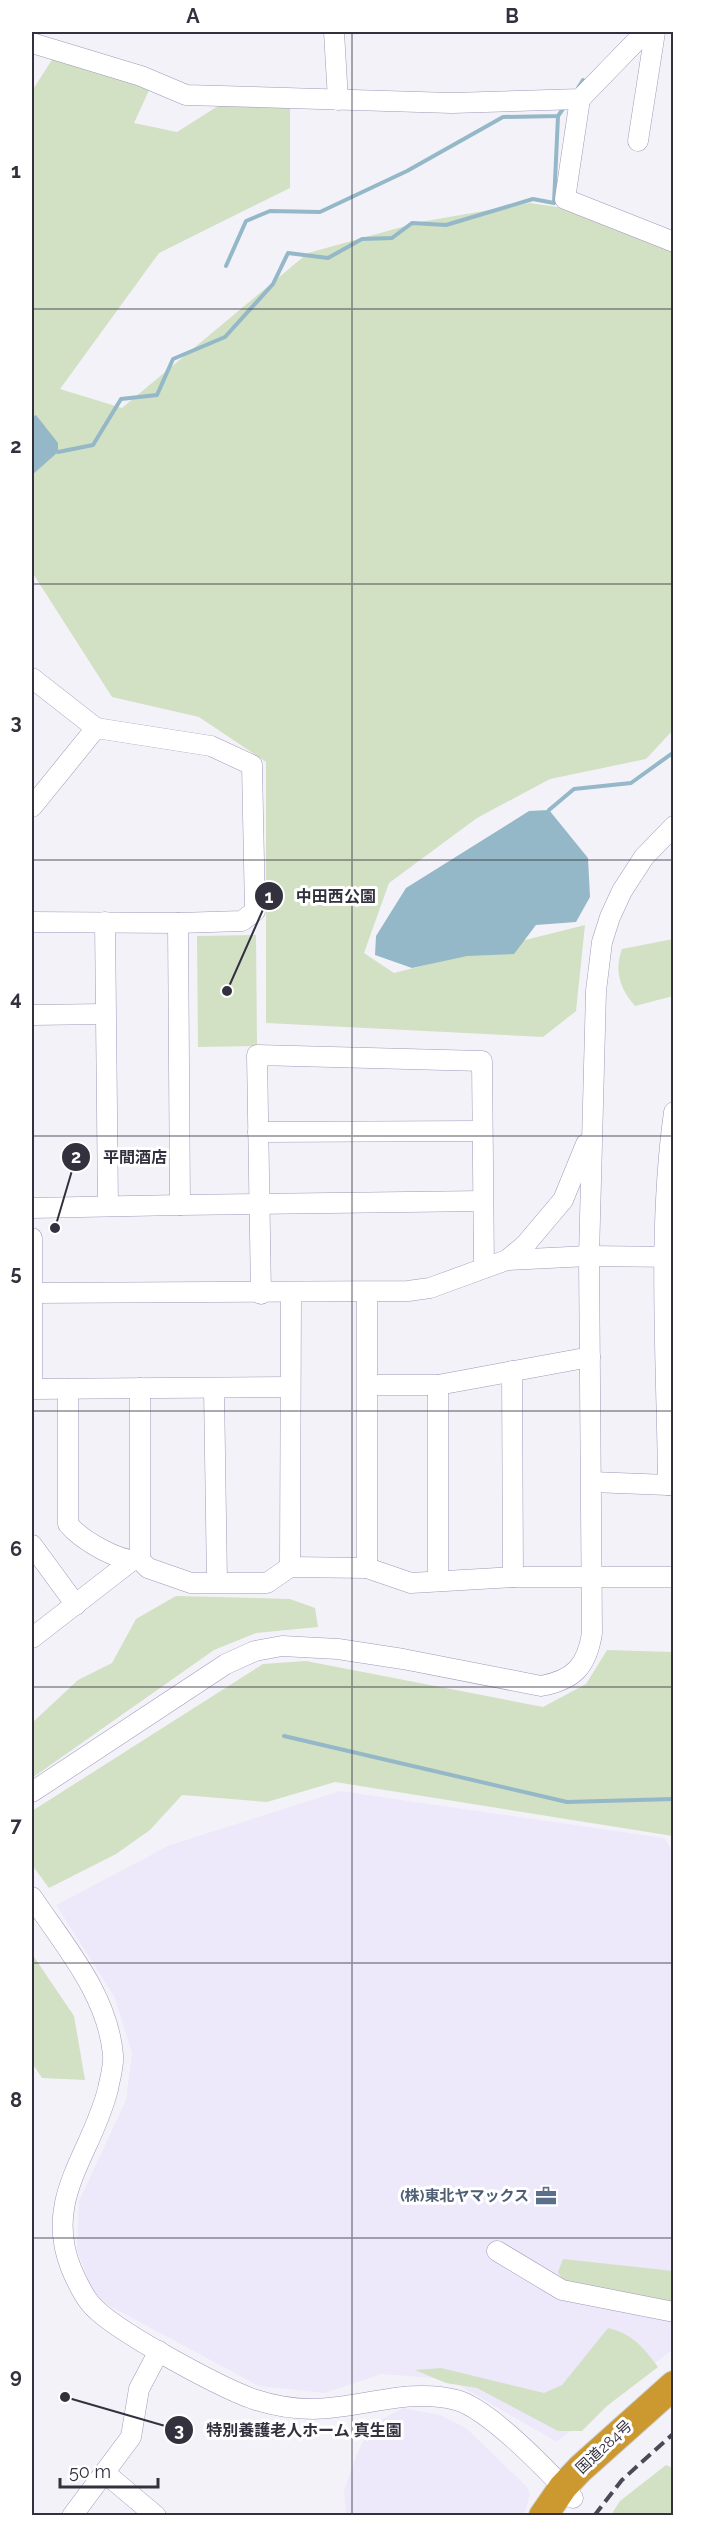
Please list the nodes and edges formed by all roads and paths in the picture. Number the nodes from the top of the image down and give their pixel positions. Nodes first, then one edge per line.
1 (334, 32) edge
2 (645, 32) edge
3 (655, 32) edge
4 (32, 43) edge
5 (580, 99) junction
6 (338, 100) junction
7 (638, 141) dead end
8 (674, 242) edge
9 (32, 678) edge
10 (96, 728) junction
11 (32, 807) edge
12 (673, 833) edge
13 (32, 922) edge
14 (105, 922) junction
15 (178, 923) junction
16 (105, 1014) junction
17 (32, 1015) edge
18 (674, 1112) edge
19 (591, 1127) junction
20 (481, 1131) junction
21 (258, 1132) junction
22 (670, 1165) edge
23 (482, 1202) junction
24 (259, 1204) junction
25 (180, 1205) junction
26 (108, 1206) junction
27 (32, 1208) edge
28 (32, 1238) edge
29 (589, 1256) junction
30 (669, 1257) edge
31 (507, 1260) junction
32 (484, 1268) junction
33 (367, 1292) junction
34 (32, 1293) edge
35 (291, 1293) junction
36 (261, 1294) junction
37 (590, 1357) junction
38 (512, 1371) junction
39 (368, 1385) junction
40 (438, 1385) junction
41 (290, 1387) junction
42 (140, 1388) junction
43 (32, 1389) edge
44 (68, 1389) junction
45 (214, 1389) junction
46 (592, 1482) junction
47 (671, 1485) edge
48 (32, 1545) edge
49 (135, 1561) junction
50 (290, 1567) junction
51 (367, 1568) junction
52 (513, 1577) junction
53 (592, 1577) junction
54 (674, 1577) edge
55 (438, 1580) junction
56 (217, 1582) junction
57 (76, 1605) junction
58 (32, 1638) edge
59 (32, 1792) edge
60 (32, 1897) edge
61 (498, 2251) dead end
62 (674, 2312) edge
63 (159, 2351) junction
64 (674, 2385) edge
65 (674, 2403) edge
66 (105, 2473) junction
67 (566, 2500) edge
68 (72, 2516) edge
69 (156, 2516) edge
70 (543, 2516) edge

1 - 6 street
2 - 5 street
3 - 7 street
4 - 6 street
5 - 6 street
5 - 8 street
9 - 10 street
10 - 11 street
10 - 15 street
12 - 19 street
13 - 14 street
14 - 15 street
14 - 16 street
15 - 25 street
16 - 17 street
16 - 26 street
18 - 22 street
19 - 29 street
19 - 31 street
20 - 21 street
20 - 21 street
20 - 23 street
21 - 24 street
22 - 30 street
23 - 24 street
23 - 32 street
24 - 25 street
24 - 36 street
25 - 26 street
26 - 27 street
28 - 34 street
29 - 30 street
29 - 31 street
29 - 37 street
30 - 47 street
31 - 32 street
32 - 33 street
33 - 35 street
33 - 39 street
34 - 36 street
34 - 43 street
35 - 36 street
35 - 41 street
37 - 38 street
37 - 46 street
38 - 40 street
38 - 52 street
39 - 40 street
39 - 51 street
40 - 55 street
41 - 45 street
41 - 50 street
42 - 44 street
42 - 45 street
42 - 49 street
43 - 44 street
44 - 49 street
45 - 56 street
46 - 47 street
46 - 53 street
48 - 57 street
49 - 56 street
49 - 57 street
50 - 51 street
50 - 56 street
51 - 55 street
52 - 53 street
52 - 55 street
53 - 54 street
53 - 59 street
57 - 58 street
60 - 63 street
61 - 62 street
63 - 66 street
63 - 67 street
64 - 67 highway, 国道284号
65 - 67 highway, 国道284号
66 - 68 street
66 - 69 street
67 - 70 highway, 国道284号

